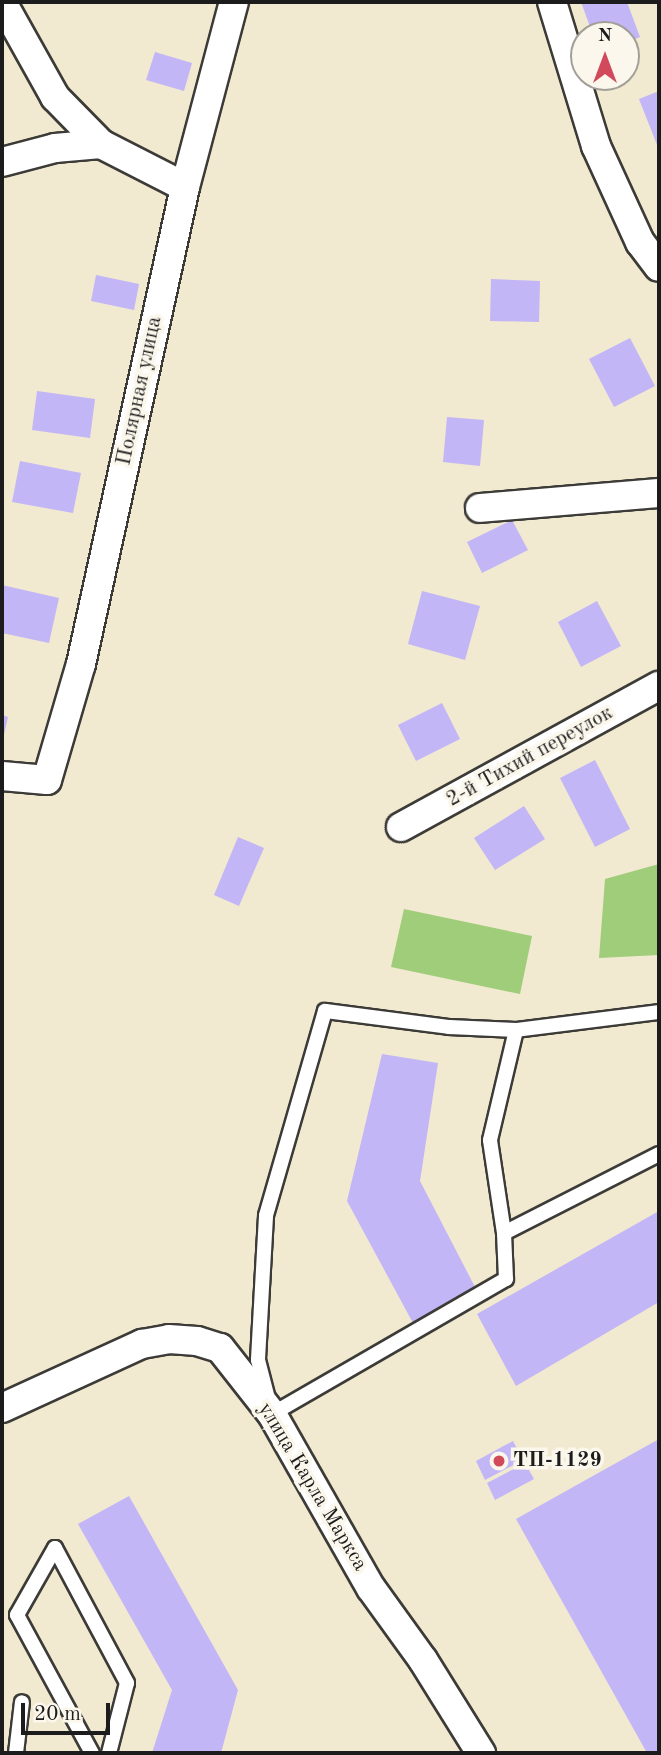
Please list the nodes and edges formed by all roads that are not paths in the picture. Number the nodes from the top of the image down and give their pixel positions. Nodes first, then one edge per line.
1 (2, 2) edge
2 (234, 2) edge
3 (552, 2) edge
4 (101, 144) junction
5 (2, 162) edge
6 (185, 187) junction
7 (659, 267) edge
8 (659, 493) edge
9 (480, 508) dead end
10 (659, 686) edge
11 (2, 776) edge
12 (401, 827) dead end
13 (659, 1012) edge
14 (516, 1030) junction
15 (659, 1154) edge
16 (504, 1233) junction
17 (2, 1408) edge
18 (272, 1414) junction
19 (22, 1702) dead end
20 (16, 1753) edge
21 (92, 1753) edge
22 (108, 1753) edge
23 (481, 1753) edge

1 - 4 street
2 - 6 street, Полярная улица
3 - 7 street
4 - 5 street
4 - 6 street
6 - 11 street, Полярная улица
8 - 9 street
10 - 12 street, 2-й Тихий переулок
13 - 14 lane
14 - 16 lane
14 - 18 lane
15 - 16 lane
16 - 18 lane
17 - 18 street, улица Карла Маркса
18 - 23 street, улица Карла Маркса
19 - 20 lane
21 - 22 lane

